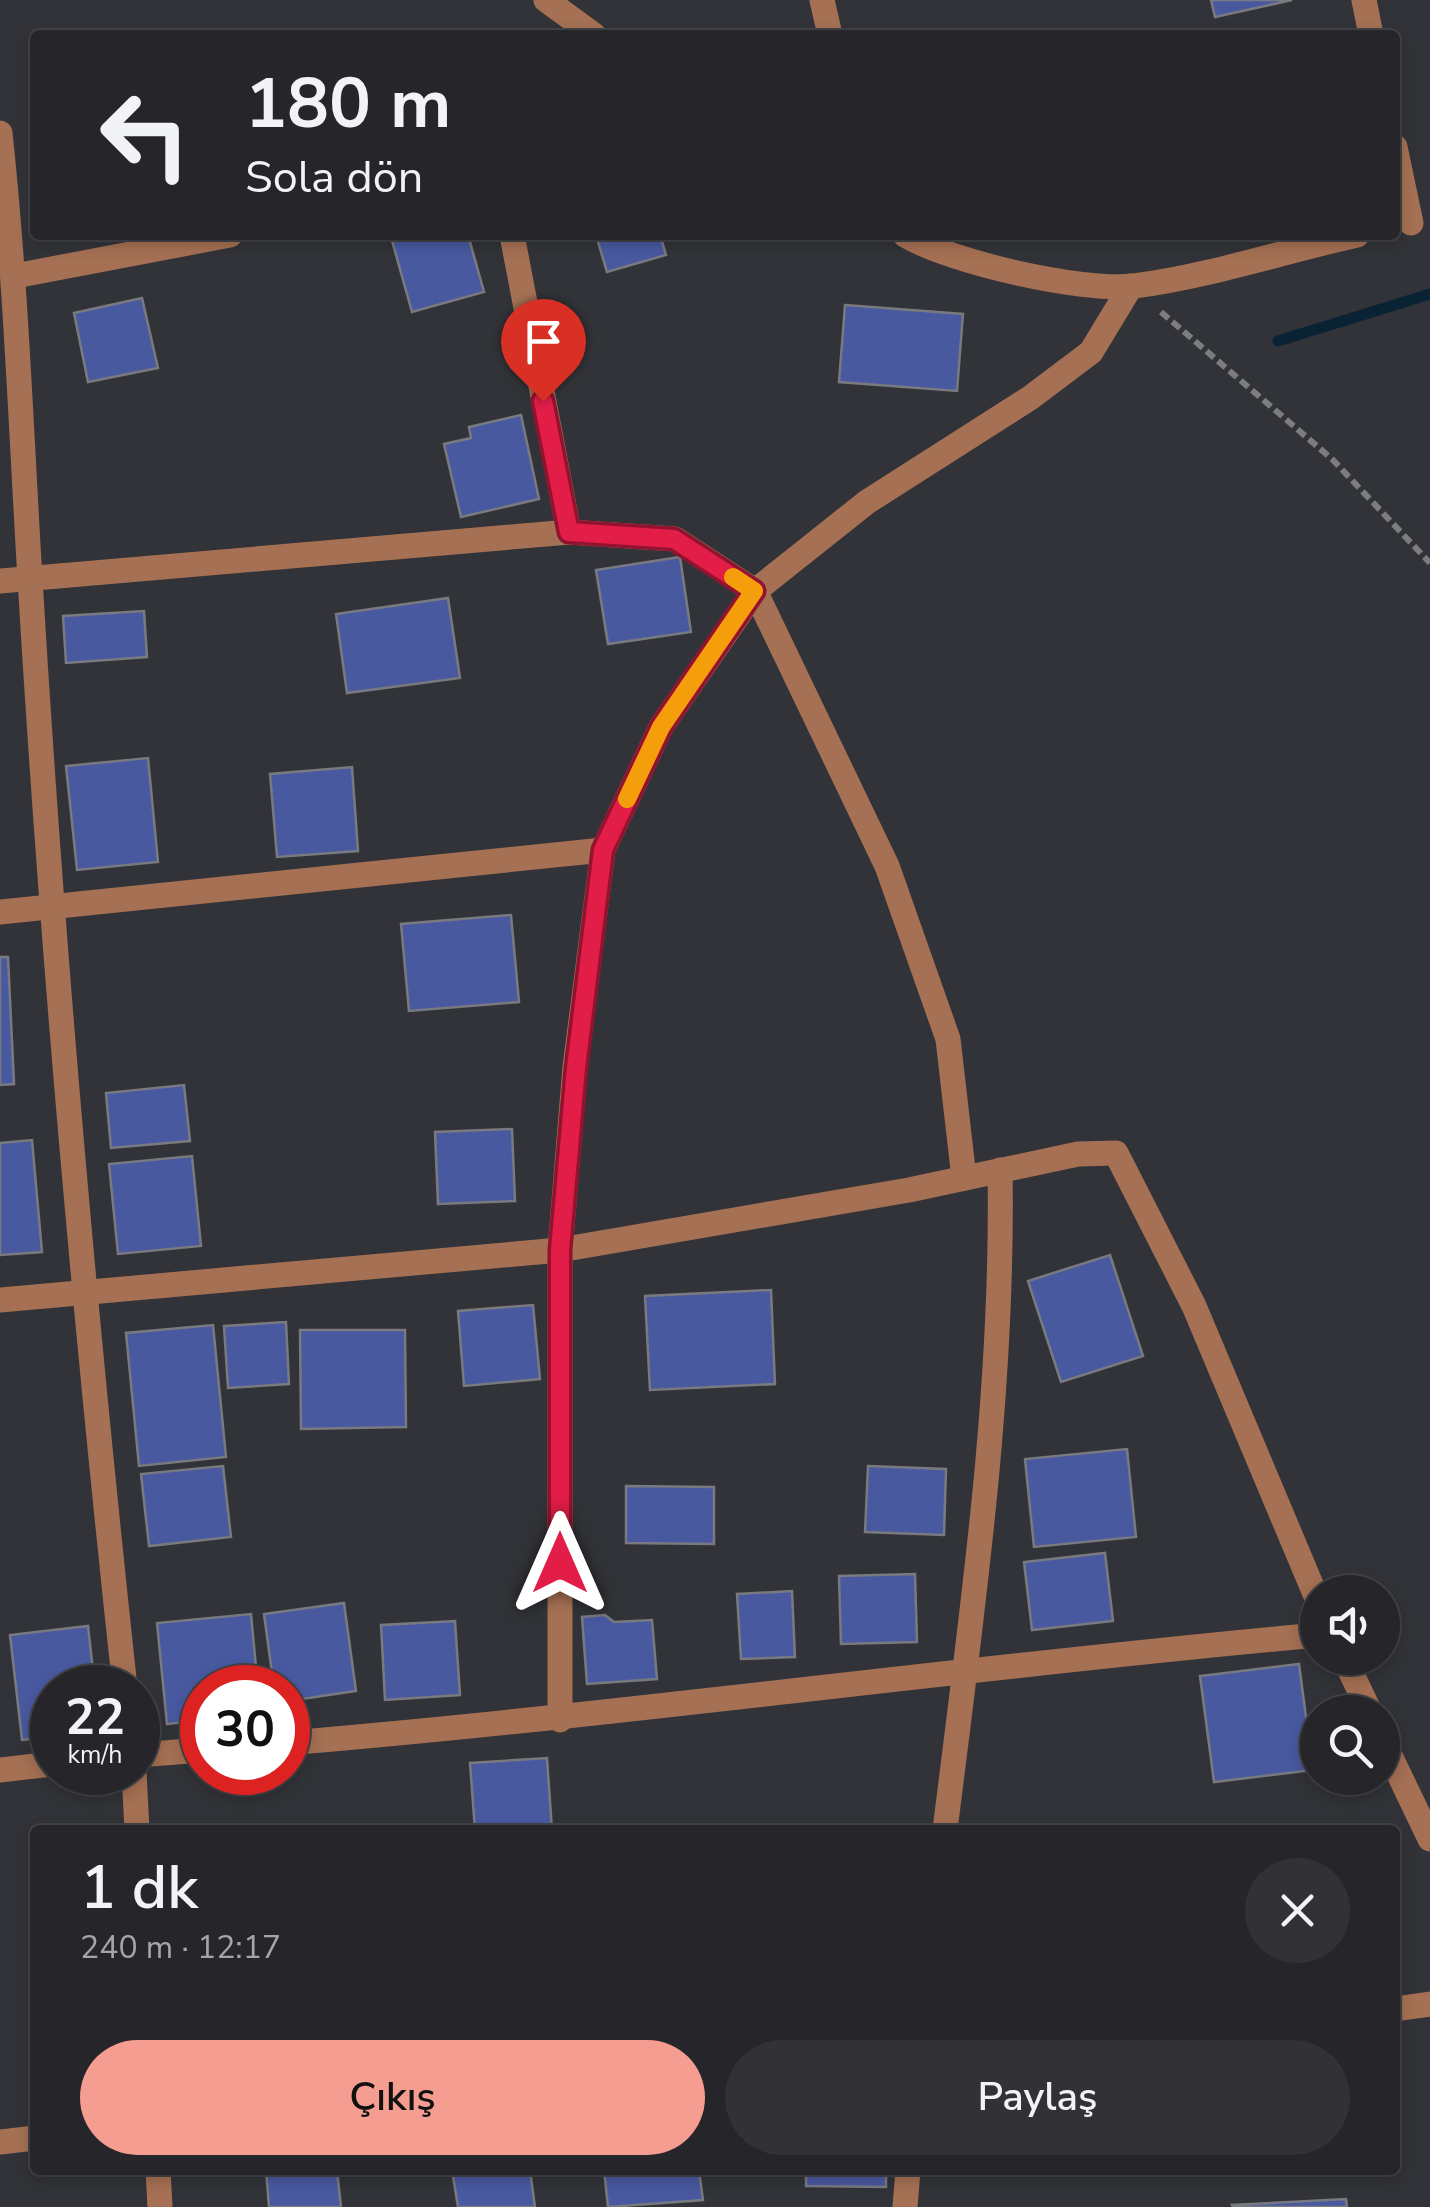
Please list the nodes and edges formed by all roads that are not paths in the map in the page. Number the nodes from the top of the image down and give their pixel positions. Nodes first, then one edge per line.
1 (546, 0) edge
2 (822, 0) edge
3 (1364, 0) edge
4 (587, 30) edge
5 (829, 30) edge
6 (1370, 30) edge
7 (0, 133) edge
8 (1400, 169) edge
9 (1412, 223) edge
10 (204, 240) edge
11 (513, 240) edge
12 (913, 240) edge
13 (1335, 240) edge
14 (15, 276) junction
15 (1131, 286) junction
16 (569, 532) junction
17 (30, 580) junction
18 (0, 581) edge
19 (754, 591) junction
20 (603, 850) junction
21 (56, 908) junction
22 (0, 912) edge
23 (1000, 1170) junction
24 (964, 1178) junction
25 (560, 1250) junction
26 (82, 1290) junction
27 (0, 1300) edge
28 (1307, 1575) edge
29 (1300, 1637) edge
30 (123, 1665) edge
31 (965, 1672) junction
32 (560, 1720) junction
33 (310, 1741) edge
34 (30, 1767) edge
35 (0, 1770) edge
36 (1400, 1776) edge
37 (135, 1795) edge
38 (137, 1825) edge
39 (946, 1825) edge
40 (1430, 1838) edge
41 (1430, 2004) edge
42 (1400, 2008) edge
43 (30, 2139) edge
44 (0, 2142) edge
45 (158, 2175) edge
46 (908, 2175) edge
47 (160, 2207) edge
48 (905, 2207) edge

1 - 4 street
2 - 5 street
3 - 6 street
7 - 14 street
8 - 9 street
10 - 14 street
11 - 16 street
12 - 15 street
13 - 15 street
14 - 17 street
15 - 19 street
16 - 17 street
16 - 19 street
17 - 18 street
17 - 21 street
19 - 20 street
19 - 24 street
20 - 21 street
20 - 25 street
21 - 22 street
21 - 26 street
23 - 24 street
23 - 28 street
23 - 31 street
24 - 25 street
25 - 26 street
25 - 32 street
26 - 27 street
26 - 30 street
29 - 31 street
31 - 32 street
31 - 39 street
32 - 33 street
34 - 35 street
36 - 40 street
37 - 38 street
41 - 42 street
43 - 44 street
45 - 47 street
46 - 48 street

